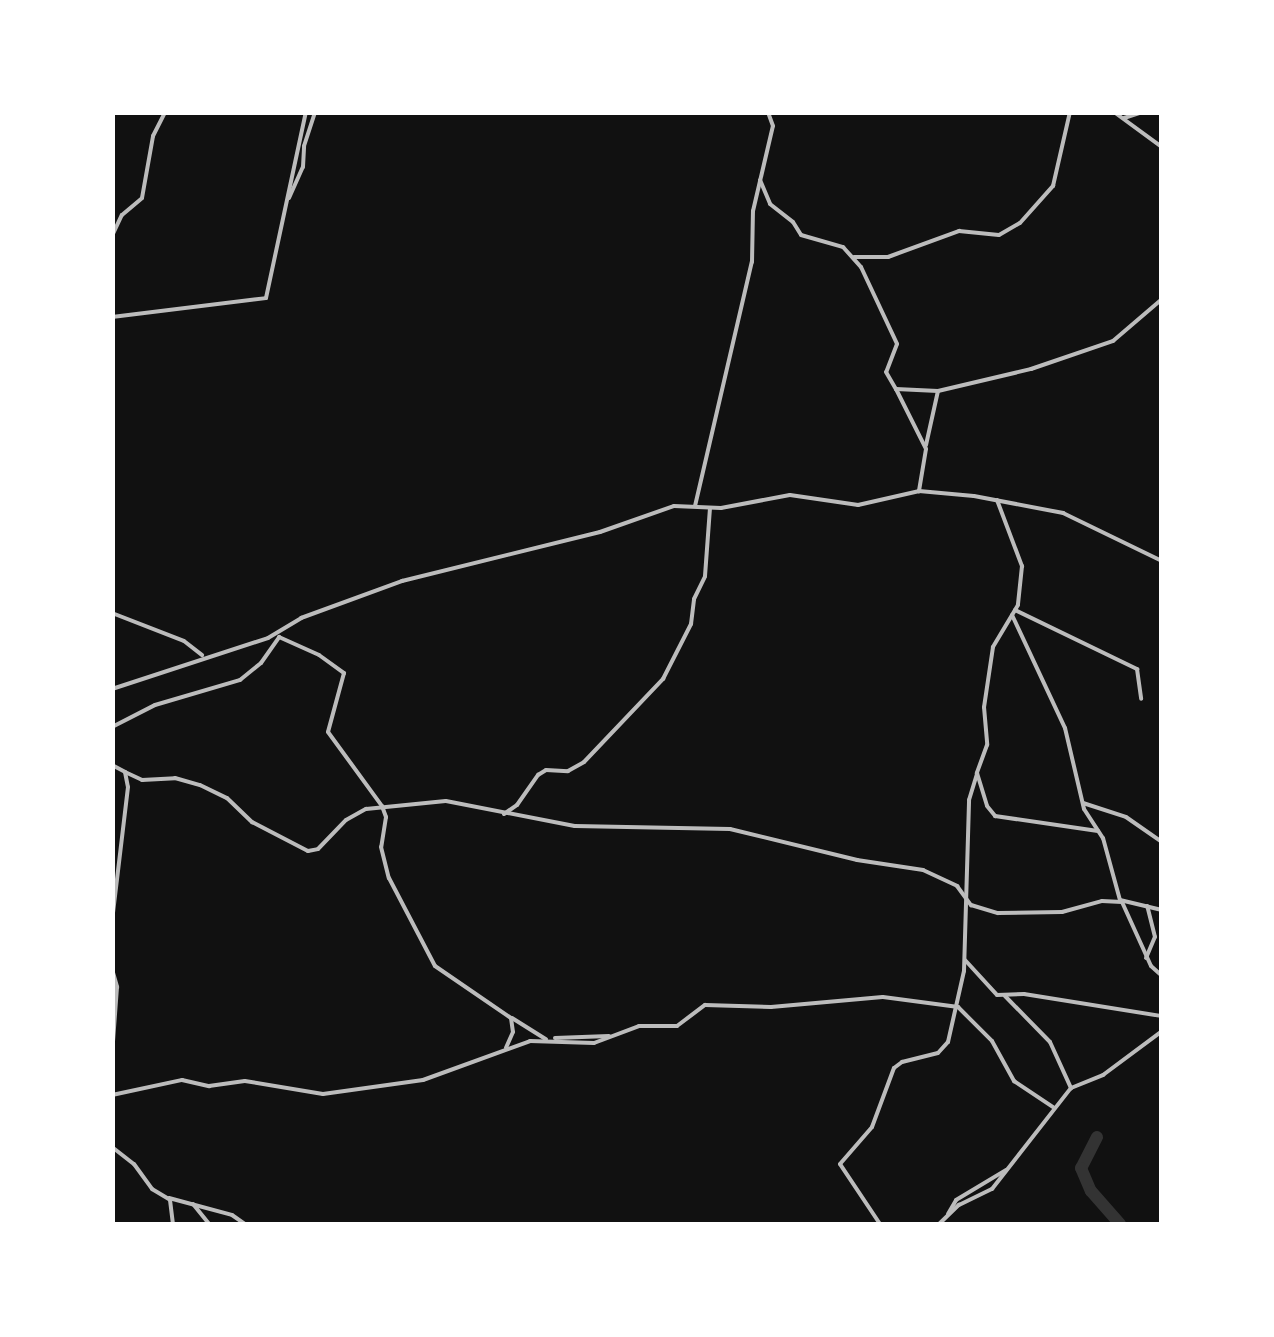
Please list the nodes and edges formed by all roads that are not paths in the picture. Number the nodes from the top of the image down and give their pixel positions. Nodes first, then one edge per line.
1 (165, 112) edge
2 (306, 112) edge
3 (315, 112) edge
4 (768, 112) edge
5 (1070, 112) edge
6 (1114, 112) edge
7 (1144, 112) edge
8 (1124, 118) junction
9 (1162, 147) edge
10 (760, 180) junction
11 (286, 205) junction
12 (112, 236) edge
13 (854, 257) junction
14 (1162, 299) edge
15 (112, 317) edge
16 (896, 389) junction
17 (938, 391) junction
18 (926, 450) junction
19 (919, 491) junction
20 (997, 500) junction
21 (695, 506) junction
22 (710, 508) junction
23 (1162, 561) edge
24 (1014, 612) junction
25 (112, 615) edge
26 (281, 634) junction
27 (112, 645) edge
28 (204, 656) junction
29 (112, 689) edge
30 (1142, 700) dead end
31 (112, 727) edge
32 (112, 765) edge
33 (125, 772) junction
34 (976, 774) junction
35 (1082, 803) junction
36 (382, 806) junction
37 (504, 814) junction
38 (1098, 831) junction
39 (1162, 842) edge
40 (968, 902) junction
41 (1122, 902) junction
42 (1145, 904) junction
43 (1162, 910) edge
44 (112, 921) edge
45 (1146, 958) junction
46 (965, 960) junction
47 (112, 969) edge
48 (1162, 976) edge
49 (1005, 996) junction
50 (958, 1007) junction
51 (1162, 1016) edge
52 (510, 1018) junction
53 (1162, 1031) edge
54 (548, 1040) junction
55 (506, 1048) junction
56 (112, 1056) edge
57 (1071, 1088) junction
58 (112, 1095) edge
59 (1053, 1108) junction
60 (112, 1147) edge
61 (169, 1198) junction
62 (193, 1204) junction
63 (173, 1224) edge
64 (210, 1224) edge
65 (244, 1224) edge
66 (880, 1224) edge
67 (939, 1224) edge

1 - 12 street
2 - 11 street
3 - 11 street
4 - 10 street
5 - 13 street
6 - 8 street
7 - 8 street
8 - 9 street
10 - 13 street
10 - 21 street
11 - 15 street
13 - 16 street
14 - 17 street
16 - 17 street
16 - 18 street
17 - 18 street
18 - 19 street
19 - 20 street
19 - 22 street
20 - 23 street
20 - 24 street
21 - 22 street
21 - 26 street
22 - 37 street
24 - 30 street
24 - 34 street
24 - 35 street
25 - 27 street
25 - 28 street
26 - 28 street
26 - 31 street
26 - 36 street
28 - 29 street
32 - 33 street
33 - 36 street
33 - 44 street
34 - 38 street
34 - 40 street
35 - 38 street
35 - 39 street
36 - 37 street
36 - 52 street
37 - 40 street
38 - 41 street
40 - 41 street
40 - 46 street
41 - 42 street
41 - 45 street
42 - 43 street
42 - 45 street
45 - 48 street
46 - 49 street
46 - 50 street
47 - 56 street
49 - 51 street
49 - 57 street
50 - 54 street
50 - 59 street
50 - 66 street
52 - 54 street
52 - 55 street
53 - 57 street
54 - 55 street
55 - 58 street
57 - 59 street
59 - 67 street
60 - 61 street
61 - 62 street
61 - 63 street
62 - 64 street
62 - 65 street

